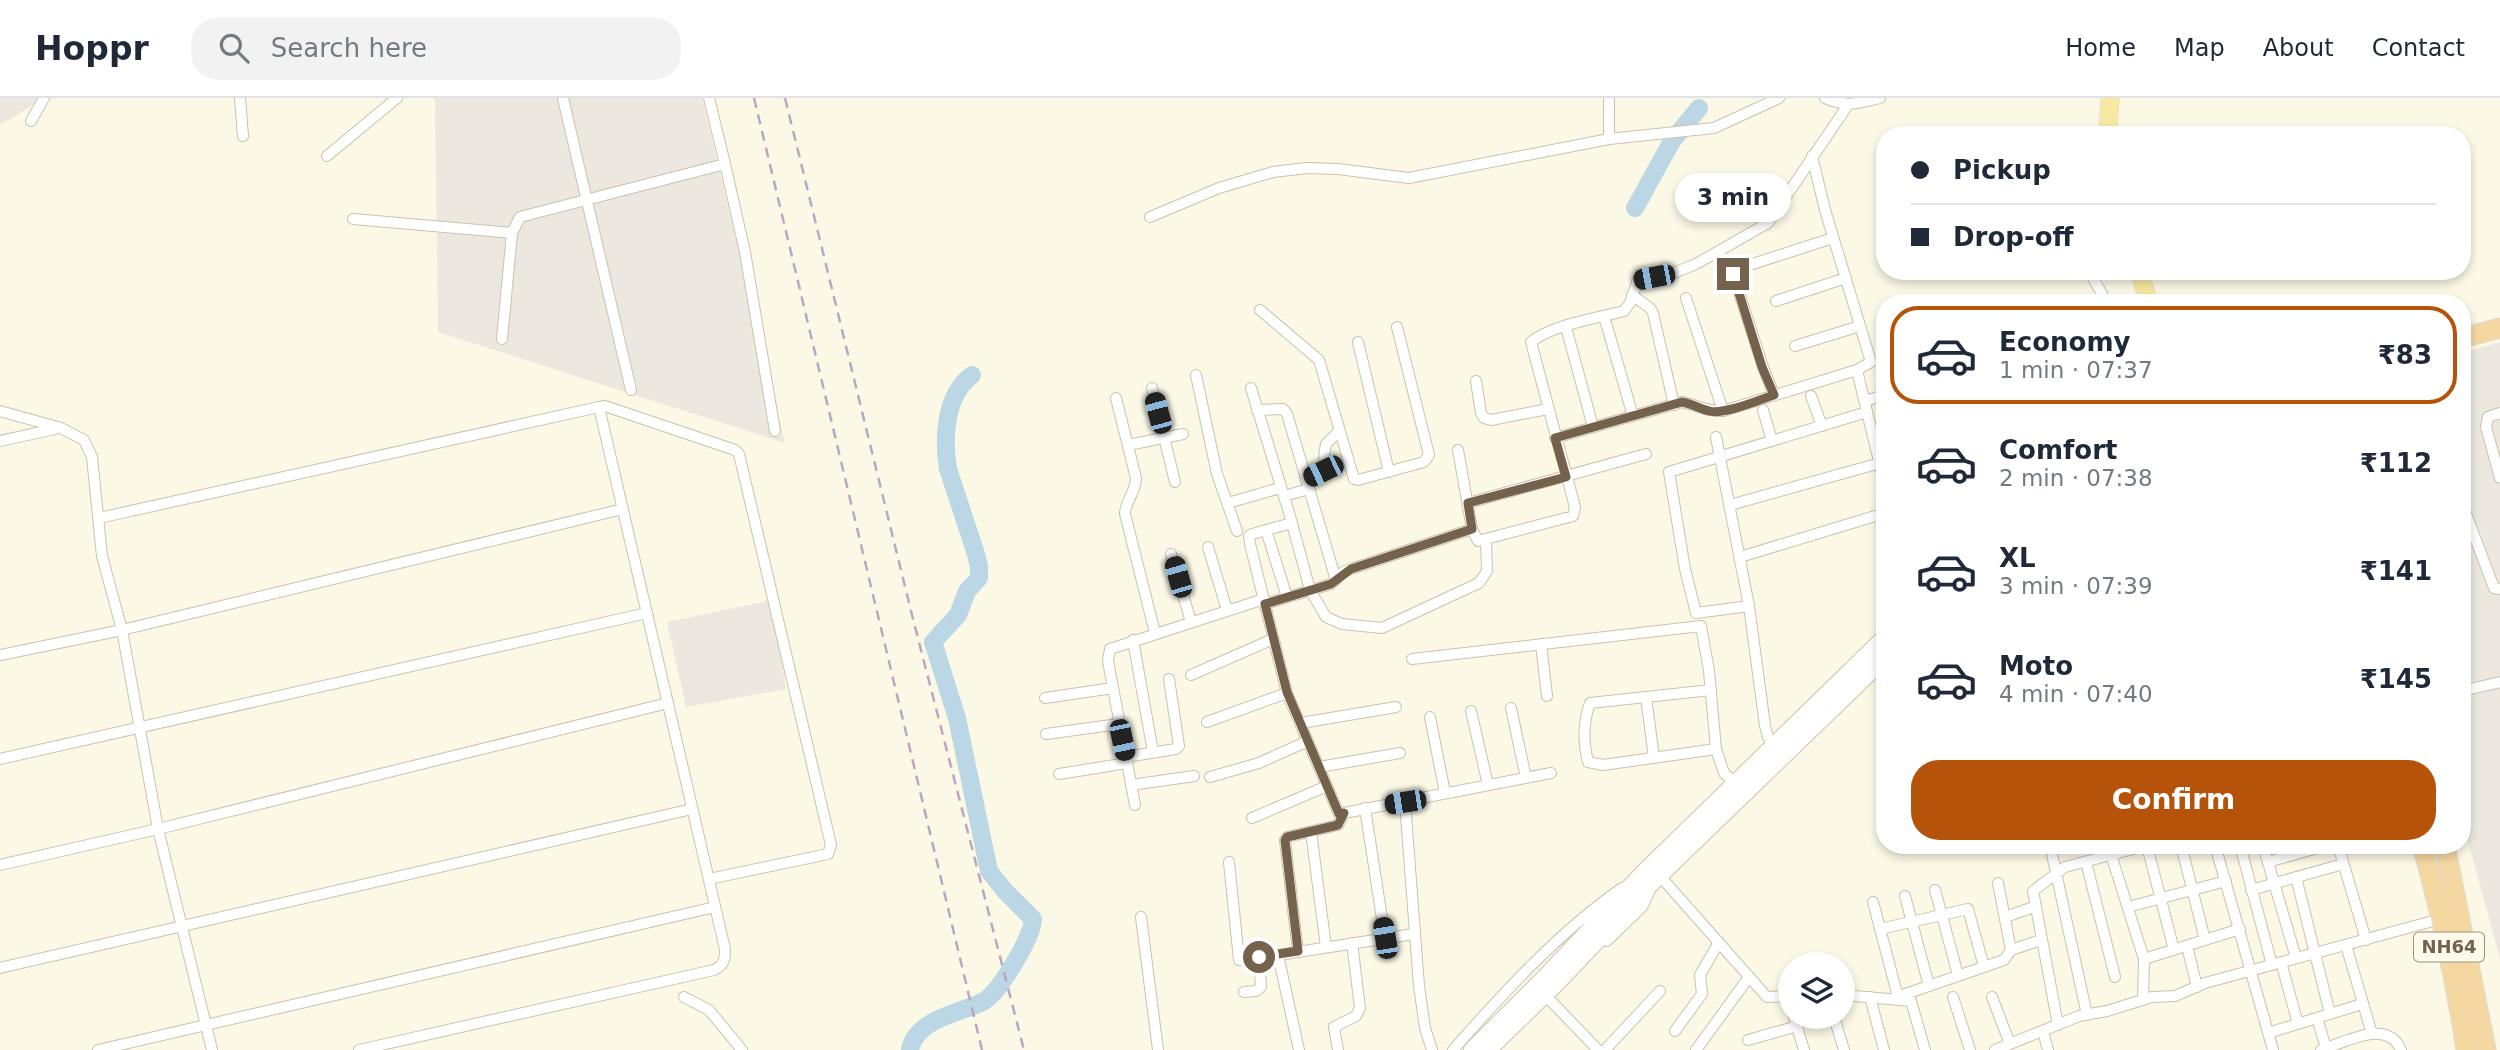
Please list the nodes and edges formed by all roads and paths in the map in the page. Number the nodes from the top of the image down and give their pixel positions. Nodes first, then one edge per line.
1 (44, 98) edge
2 (240, 98) edge
3 (397, 98) edge
4 (563, 98) edge
5 (709, 98) edge
6 (1609, 98) edge
7 (1779, 98) edge
8 (1825, 98) edge
9 (1880, 98) edge
10 (2109, 98) edge
11 (1848, 105) junction
12 (31, 121) dead end
13 (2108, 126) edge
14 (243, 136) dead end
15 (1609, 139) junction
16 (327, 156) dead end
17 (1812, 156) junction
18 (725, 164) junction
19 (587, 201) junction
20 (1150, 217) dead end
21 (353, 219) dead end
22 (512, 233) junction
23 (1833, 238) junction
24 (1846, 278) junction
25 (1632, 295) junction
26 (1686, 298) dead end
27 (1776, 301) dead end
28 (1260, 310) dead end
29 (1605, 316) junction
30 (1860, 326) junction
31 (1397, 327) dead end
32 (1566, 327) junction
33 (2500, 328) edge
34 (2471, 336) edge
35 (502, 339) dead end
36 (2500, 340) edge
37 (1358, 342) dead end
38 (1794, 346) dead end
39 (2471, 347) edge
40 (1857, 370) junction
41 (1196, 375) dead end
42 (1476, 381) dead end
43 (1152, 388) dead end
44 (1251, 388) dead end
45 (631, 390) dead end
46 (1774, 395) junction
47 (1811, 396) dead end
48 (1116, 398) dead end
49 (1876, 401) edge
50 (1674, 405) junction
51 (599, 407) junction
52 (1866, 407) junction
53 (1548, 409) junction
54 (1257, 410) junction
55 (1763, 410) dead end
56 (0, 411) edge
57 (1723, 411) junction
58 (2500, 413) edge
59 (1633, 416) junction
60 (1822, 426) junction
61 (1593, 427) junction
62 (61, 428) junction
63 (775, 431) dead end
64 (1339, 431) junction
65 (1183, 435) dead end
66 (1716, 437) dead end
67 (1164, 438) junction
68 (1555, 438) junction
69 (1772, 441) junction
70 (0, 442) edge
71 (1128, 445) junction
72 (1876, 447) edge
73 (1458, 450) dead end
74 (1646, 454) dead end
75 (1720, 457) junction
76 (2498, 460) edge
77 (1876, 464) edge
78 (1389, 472) junction
79 (1566, 477) junction
80 (2500, 478) edge
81 (1175, 482) dead end
82 (1308, 485) junction
83 (1282, 492) junction
84 (1228, 503) junction
85 (1468, 503) junction
86 (1730, 505) junction
87 (623, 509) junction
88 (1876, 516) edge
89 (99, 518) junction
90 (1292, 523) junction
91 (2471, 527) edge
92 (1472, 529) junction
93 (1266, 530) junction
94 (1237, 531) dead end
95 (1486, 541) junction
96 (1208, 547) dead end
97 (1171, 554) dead end
98 (1740, 557) junction
99 (1336, 580) junction
100 (2500, 589) edge
101 (1310, 590) junction
102 (1287, 597) junction
103 (1264, 601) junction
104 (1749, 606) junction
105 (1227, 610) junction
106 (647, 613) junction
107 (1699, 613) junction
108 (1191, 622) junction
109 (1701, 626) junction
110 (122, 630) junction
111 (1155, 633) junction
112 (1273, 639) junction
113 (1133, 640) junction
114 (1541, 644) junction
115 (1876, 650) edge
116 (0, 655) edge
117 (1412, 659) dead end
118 (1876, 662) edge
119 (1863, 668) junction
120 (1191, 675) dead end
121 (1169, 679) dead end
122 (2500, 682) edge
123 (1113, 688) junction
124 (2471, 689) edge
125 (1711, 690) junction
126 (1287, 692) junction
127 (1547, 696) dead end
128 (1646, 697) junction
129 (1045, 698) dead end
130 (668, 703) junction
131 (1396, 707) dead end
132 (1511, 708) dead end
133 (1471, 710) dead end
134 (1430, 717) dead end
135 (1208, 722) dead end
136 (1301, 723) junction
137 (1119, 724) junction
138 (141, 727) junction
139 (1046, 734) dead end
140 (1308, 741) junction
141 (1774, 745) junction
142 (1716, 749) junction
143 (1153, 752) junction
144 (1400, 753) dead end
145 (1654, 758) junction
146 (0, 759) edge
147 (1126, 760) junction
148 (1766, 764) junction
149 (1319, 767) junction
150 (1550, 773) dead end
151 (1059, 774) dead end
152 (1195, 776) dead end
153 (1210, 777) dead end
154 (1526, 778) junction
155 (1735, 783) junction
156 (1131, 785) junction
157 (1488, 785) junction
158 (1327, 786) junction
159 (1445, 793) junction
160 (1405, 802) junction
161 (1135, 805) dead end
162 (1365, 808) junction
163 (692, 809) junction
164 (1344, 813) junction
165 (1252, 818) dead end
166 (158, 829) junction
167 (1311, 832) junction
168 (2052, 854) edge
169 (2103, 854) edge
170 (2111, 854) edge
171 (2150, 854) edge
172 (2183, 854) edge
173 (2218, 854) edge
174 (2242, 854) edge
175 (2266, 854) edge
176 (2296, 854) edge
177 (2340, 854) edge
178 (2426, 854) edge
179 (2446, 854) edge
180 (1229, 862) dead end
181 (2086, 862) junction
182 (2268, 862) junction
183 (0, 864) edge
184 (2343, 864) junction
185 (2056, 873) junction
186 (1653, 875) junction
187 (2297, 877) junction
188 (709, 880) junction
189 (2225, 881) junction
190 (1998, 883) dead end
191 (2274, 884) junction
192 (1935, 890) dead end
193 (2192, 890) junction
194 (2251, 890) junction
195 (1905, 896) dead end
196 (2160, 898) junction
197 (1873, 902) dead end
198 (2128, 906) junction
199 (715, 907) junction
200 (2034, 907) junction
201 (1941, 914) junction
202 (1141, 917) dead end
203 (2005, 917) junction
204 (2451, 917) junction
205 (1912, 920) junction
206 (183, 927) junction
207 (1880, 929) junction
208 (2239, 929) junction
209 (1414, 934) junction
210 (1385, 938) junction
211 (2041, 940) junction
212 (2205, 940) junction
213 (2366, 940) junction
214 (1352, 943) junction
215 (1719, 943) junction
216 (2346, 945) junction
217 (2187, 946) junction
218 (1326, 947) junction
219 (2011, 950) junction
220 (2174, 950) junction
221 (1298, 951) junction
222 (2315, 954) junction
223 (1278, 955) junction
224 (1259, 957) junction
225 (2296, 958) junction
226 (2144, 959) junction
227 (2276, 963) junction
228 (1984, 967) junction
229 (0, 968) edge
230 (2252, 970) junction
231 (1958, 975) junction
232 (1749, 977) junction
233 (2115, 977) dead end
234 (1551, 979) junction
235 (1929, 986) junction
236 (2197, 986) junction
237 (1660, 991) dead end
238 (1244, 992) dead end
239 (1855, 996) edge
240 (684, 997) dead end
241 (1870, 997) junction
242 (1778, 998) edge
243 (1895, 998) junction
244 (1953, 998) dead end
245 (1992, 998) dead end
246 (1549, 999) junction
247 (2143, 1000) junction
248 (2362, 1004) junction
249 (2087, 1014) junction
250 (2330, 1014) junction
251 (2317, 1018) junction
252 (2298, 1024) junction
253 (2058, 1025) junction
254 (205, 1026) junction
255 (1778, 1028) edge
256 (1798, 1029) edge
257 (1838, 1029) edge
258 (1675, 1031) dead end
259 (2043, 1031) junction
260 (2268, 1033) junction
261 (2372, 1034) junction
262 (1748, 1040) dead end
263 (2010, 1044) junction
264 (2348, 1046) edge
265 (2500, 1048) edge
266 (2324, 1049) edge
267 (97, 1050) edge
268 (212, 1050) edge
269 (359, 1050) edge
270 (742, 1050) edge
271 (1158, 1050) edge
272 (1298, 1050) edge
273 (1338, 1050) edge
274 (1432, 1050) edge
275 (1453, 1050) edge
276 (1472, 1050) edge
277 (1488, 1050) edge
278 (1498, 1050) edge
279 (1598, 1050) edge
280 (1605, 1050) edge
281 (1696, 1050) edge
282 (1804, 1050) edge
283 (1844, 1050) edge
284 (1884, 1050) edge
285 (1925, 1050) edge
286 (1970, 1050) edge
287 (1995, 1050) edge
288 (2048, 1050) edge
289 (2273, 1050) edge
290 (2401, 1050) edge
291 (2466, 1050) edge
292 (2486, 1050) edge
293 (2494, 1050) edge

1 - 12 street
2 - 14 street
3 - 16 street
4 - 19 street
5 - 18 street
6 - 15 street
7 - 15 street
8 - 11 street
9 - 11 street
10 - 13 main road
11 - 17 street
15 - 20 street
17 - 23 street
17 - 25 street
18 - 19 street
18 - 63 street
19 - 22 street
19 - 45 street
21 - 22 street
22 - 35 street
23 - 24 street
23 - 46 street
24 - 27 street
24 - 30 street
25 - 29 street
25 - 50 street
26 - 57 street
28 - 64 street
29 - 32 street
29 - 59 street
30 - 38 street
30 - 40 street
31 - 78 street
32 - 53 street
32 - 61 street
33 - 34 highway
36 - 39 highway
37 - 78 street
40 - 46 street
40 - 52 street
41 - 84 street
42 - 53 street
43 - 67 street
44 - 54 street
46 - 57 street
47 - 60 street
48 - 71 street
49 - 52 street
50 - 57 street
50 - 59 street
51 - 87 street
51 - 89 street
51 - 188 street
52 - 60 street
52 - 72 street
53 - 68 street
54 - 82 street
54 - 83 street
55 - 69 street
56 - 62 street
58 - 76 street
59 - 61 street
60 - 69 street
61 - 68 street
62 - 70 street
62 - 89 street
64 - 78 street
64 - 82 street
65 - 67 street
66 - 75 street
67 - 71 street
67 - 81 street
68 - 79 street
69 - 75 street
71 - 111 street
73 - 85 street
74 - 79 street
75 - 86 street
75 - 107 street
76 - 80 street
77 - 86 street
79 - 85 street
79 - 95 street
82 - 83 street
82 - 99 street
83 - 84 street
83 - 90 street
84 - 94 street
85 - 92 street
86 - 98 street
87 - 106 street
87 - 110 street
88 - 98 street
89 - 110 street
90 - 93 street
90 - 101 street
91 - 100 street
92 - 95 street
92 - 99 street
93 - 102 street
93 - 103 street
95 - 101 street
96 - 105 street
97 - 108 street
98 - 104 street
99 - 101 street
101 - 102 street
102 - 103 street
103 - 105 street
103 - 112 street
104 - 107 street
104 - 141 street
105 - 108 street
106 - 130 street
106 - 138 street
107 - 109 street
108 - 111 street
109 - 114 street
109 - 125 street
110 - 116 street
110 - 138 street
111 - 113 street
112 - 120 street
112 - 126 street
113 - 123 street
113 - 143 street
114 - 117 street
114 - 127 street
115 - 119 main road
118 - 119 main road
119 - 141 main road
119 - 148 main road
121 - 143 street
122 - 124 street
123 - 129 street
123 - 137 street
125 - 128 street
125 - 142 street
126 - 135 street
126 - 136 street
128 - 145 street
128 - 145 street
130 - 163 street
130 - 166 street
131 - 136 street
132 - 154 street
133 - 157 street
134 - 159 street
136 - 140 street
137 - 139 street
137 - 147 street
138 - 146 street
138 - 166 street
140 - 149 street
140 - 153 street
141 - 148 main road
142 - 145 street
142 - 155 street
143 - 147 street
144 - 149 street
147 - 151 street
147 - 156 street
148 - 155 main road
148 - 186 main road
149 - 158 street
150 - 154 street
152 - 156 street
154 - 157 street
155 - 186 main road
156 - 161 street
157 - 159 street
158 - 164 street
158 - 165 street
159 - 160 street
160 - 162 street
160 - 209 street
162 - 164 street
162 - 210 street
163 - 188 street
163 - 206 street
164 - 167 street
166 - 183 street
166 - 206 street
167 - 218 street
167 - 221 street
168 - 185 street
169 - 181 street
170 - 198 street
171 - 196 street
172 - 193 street
173 - 189 street
174 - 194 street
175 - 182 street
176 - 182 street
177 - 184 street
178 - 204 highway, NH64
179 - 204 highway, NH64
180 - 224 street
181 - 185 street
181 - 233 street
182 - 191 street
184 - 187 street
184 - 213 street
185 - 200 street
185 - 249 street
186 - 215 street
186 - 234 main road
186 - 246 street
186 - 275 street
187 - 191 street
187 - 222 street
188 - 199 street
189 - 193 street
189 - 208 street
190 - 203 street
191 - 194 street
191 - 225 street
192 - 201 street
193 - 196 street
193 - 212 street
194 - 227 street
195 - 205 street
196 - 198 street
196 - 220 street
197 - 207 street
198 - 226 street
199 - 254 street
199 - 269 street
200 - 203 street
200 - 211 street
201 - 205 street
201 - 228 street
201 - 231 street
202 - 271 street
203 - 219 street
204 - 213 street
204 - 291 highway, NH64
204 - 292 highway, NH64
205 - 207 street
205 - 235 street
206 - 229 street
206 - 254 street
207 - 243 street
208 - 212 street
208 - 230 street
209 - 210 street
209 - 274 street
210 - 214 street
211 - 219 street
211 - 253 street
212 - 217 street
213 - 216 street
214 - 218 street
214 - 273 street
215 - 232 street
215 - 258 street
216 - 222 street
216 - 248 street
217 - 220 street
217 - 236 street
218 - 221 street
219 - 228 street
220 - 226 street
221 - 223 street
222 - 225 street
222 - 250 street
223 - 224 street
223 - 272 street
224 - 238 street
225 - 227 street
226 - 247 street
227 - 230 street
227 - 252 street
228 - 231 street
230 - 236 street
230 - 260 street
231 - 235 street
232 - 242 street
232 - 281 street
234 - 276 main road
234 - 277 main road
235 - 243 street
236 - 247 street
237 - 280 street
239 - 241 street
240 - 270 street
241 - 243 street
241 - 284 street
243 - 285 street
244 - 286 street
245 - 263 street
246 - 278 street
246 - 279 street
247 - 249 street
248 - 250 street
248 - 261 street
249 - 253 street
250 - 251 street
251 - 252 street
251 - 266 street
252 - 260 street
253 - 259 street
254 - 267 street
254 - 268 street
255 - 262 street
256 - 282 street
257 - 283 street
259 - 263 street
259 - 288 street
260 - 289 street
261 - 264 street
261 - 290 street
263 - 287 street
264 - 266 street
265 - 293 street

